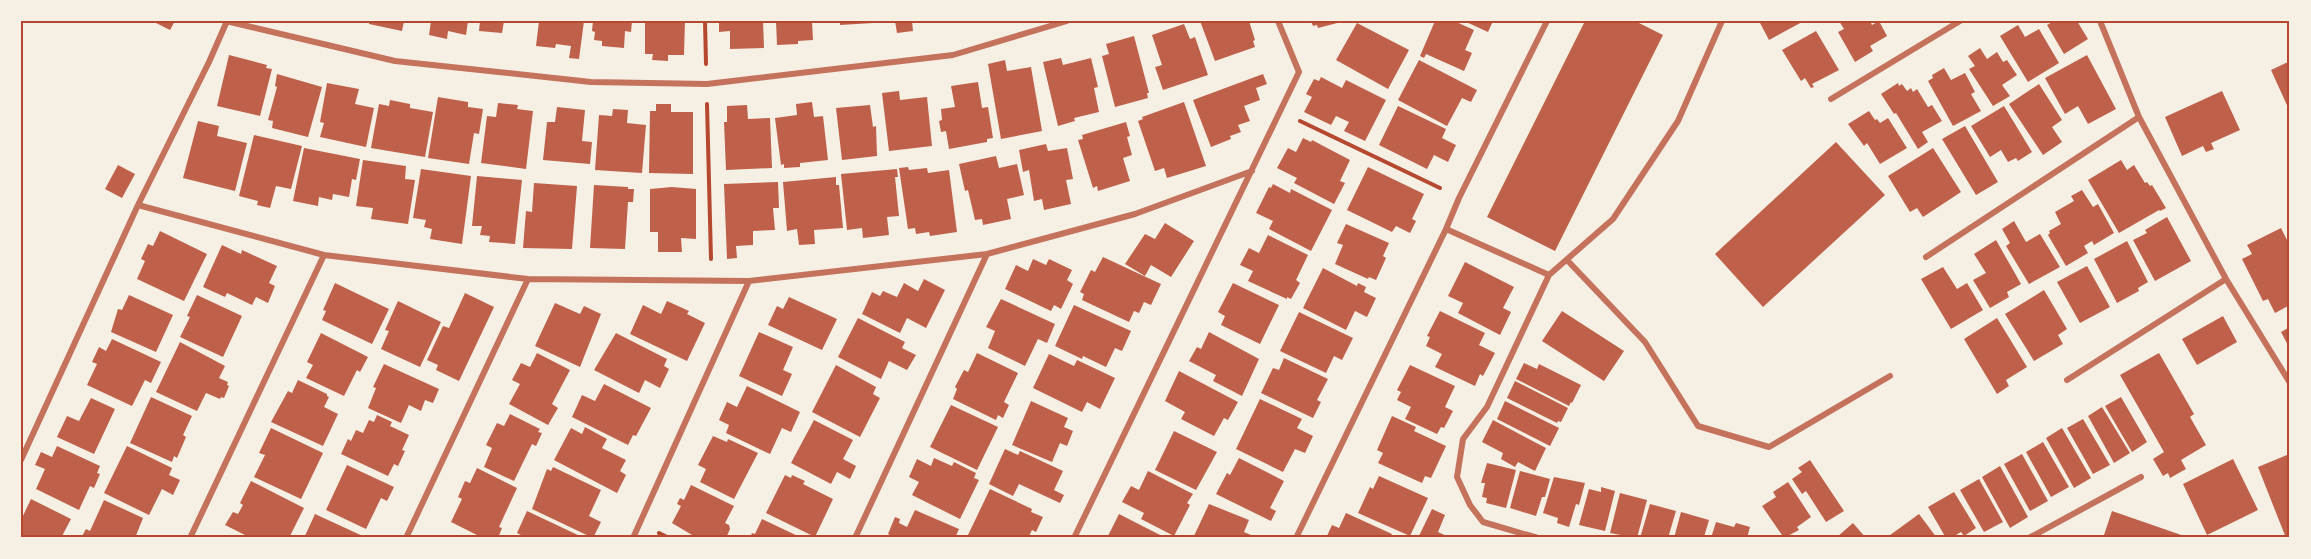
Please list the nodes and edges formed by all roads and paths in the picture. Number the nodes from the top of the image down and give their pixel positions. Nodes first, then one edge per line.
1 (226, 21) edge
2 (705, 21) edge
3 (1067, 21) edge
4 (1278, 21) edge
5 (1547, 21) edge
6 (1722, 21) edge
7 (1960, 21) edge
8 (2100, 21) edge
9 (707, 84) junction
10 (1831, 99) dead end
11 (1280, 111) junction
12 (2139, 117) junction
13 (1252, 171) junction
14 (1459, 198) junction
15 (138, 205) junction
16 (1446, 229) junction
17 (987, 254) junction
18 (324, 255) junction
19 (1926, 257) dead end
20 (1567, 260) junction
21 (1549, 275) junction
22 (528, 279) junction
23 (2226, 279) junction
24 (711, 281) junction
25 (749, 281) junction
26 (1890, 376) dead end
27 (2067, 380) dead end
28 (2290, 383) edge
29 (21, 460) edge
30 (2141, 477) dead end
31 (190, 538) edge
32 (406, 538) edge
33 (633, 538) edge
34 (855, 538) edge
35 (1074, 538) edge
36 (1296, 538) edge
37 (1538, 538) edge
38 (2029, 538) edge

1 - 9 street
1 - 15 street
2 - 9 path
3 - 9 street
4 - 11 street
5 - 14 street
6 - 20 street
7 - 10 street
8 - 12 street
9 - 24 path
11 - 13 street
11 - 14 path
12 - 19 street
12 - 23 street
13 - 17 street
13 - 35 street
14 - 16 street
15 - 18 street
15 - 29 street
16 - 21 street
16 - 36 street
17 - 25 street
17 - 34 street
18 - 22 street
18 - 31 street
20 - 21 street
20 - 26 street
21 - 37 street
22 - 24 street
22 - 32 street
23 - 27 street
23 - 28 street
24 - 25 street
25 - 33 street
30 - 38 street

